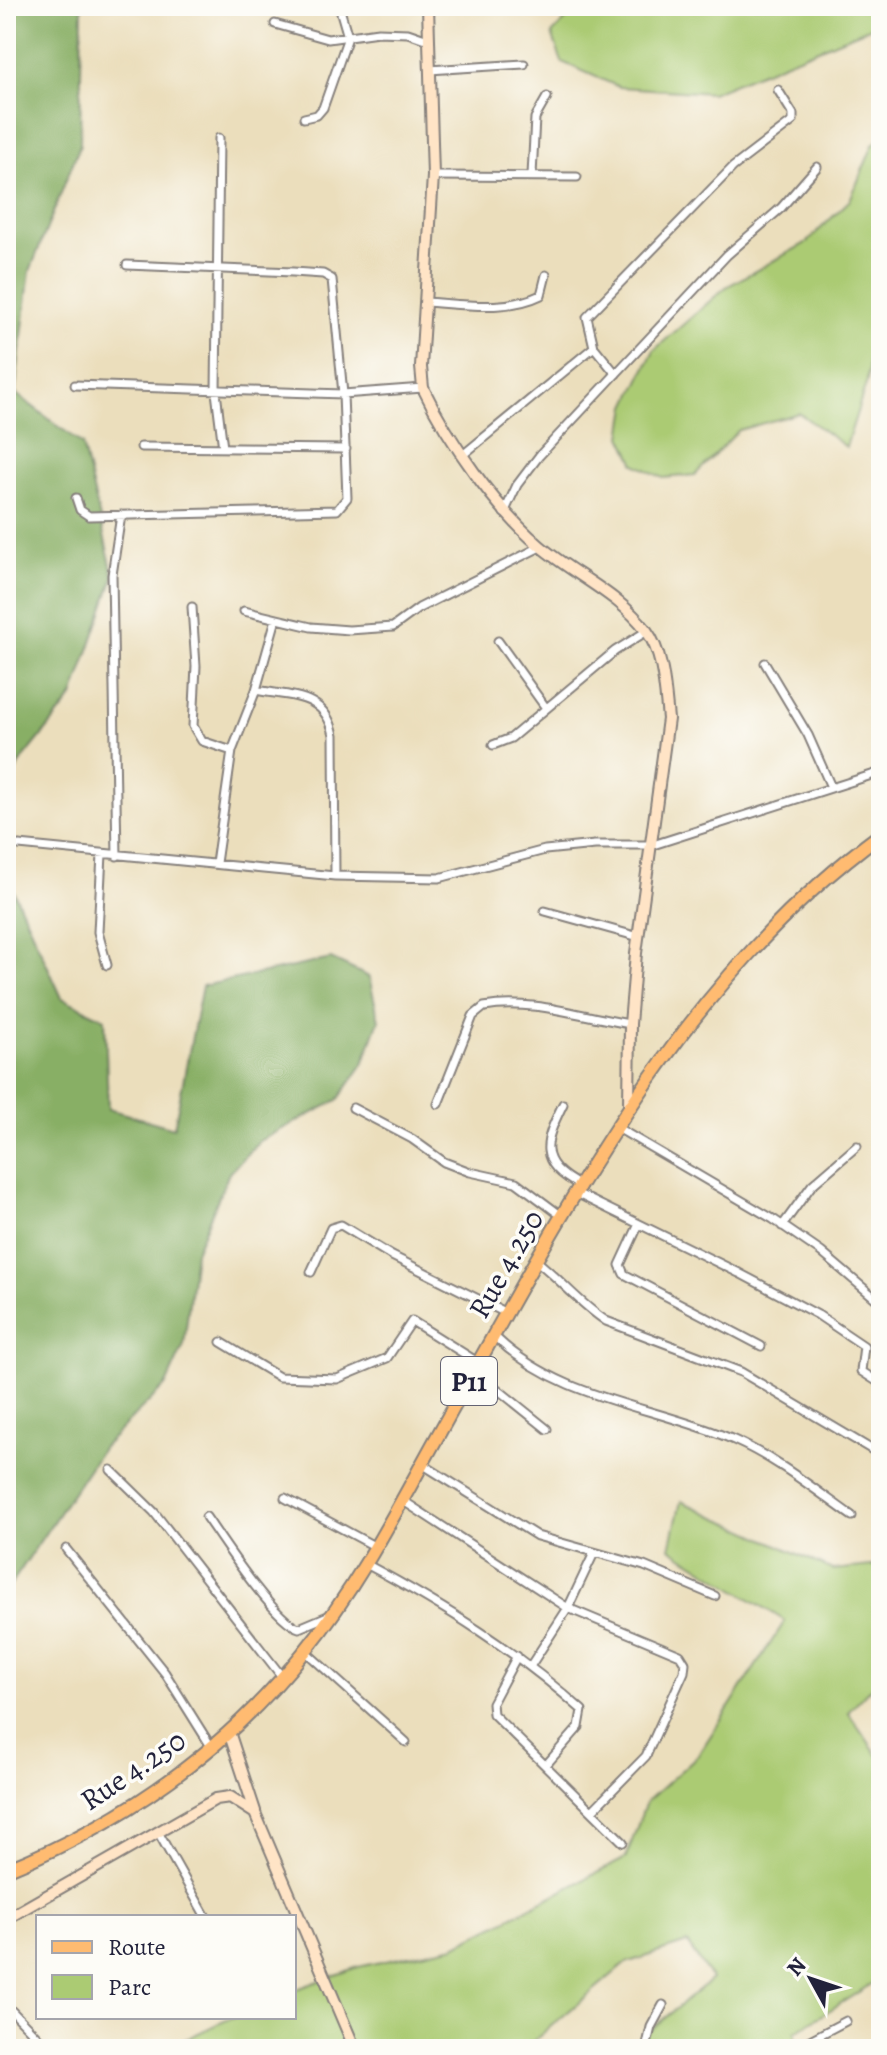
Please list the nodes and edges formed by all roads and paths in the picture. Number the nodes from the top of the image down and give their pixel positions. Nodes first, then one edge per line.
1 (339, 6) edge
2 (428, 6) edge
3 (275, 24) dead end
4 (348, 37) junction
5 (428, 40) junction
6 (524, 64) dead end
7 (429, 70) junction
8 (778, 90) dead end
9 (547, 97) dead end
10 (304, 118) dead end
11 (219, 138) dead end
12 (817, 167) dead end
13 (532, 175) junction
14 (433, 176) junction
15 (577, 177) dead end
16 (127, 265) dead end
17 (219, 271) junction
18 (546, 275) dead end
19 (425, 302) junction
20 (594, 347) junction
21 (616, 374) junction
22 (75, 385) dead end
23 (423, 388) junction
24 (216, 392) junction
25 (343, 394) junction
26 (141, 447) dead end
27 (223, 448) junction
28 (346, 449) junction
29 (464, 454) junction
30 (76, 498) dead end
31 (504, 513) junction
32 (121, 515) junction
33 (540, 547) junction
34 (192, 607) dead end
35 (244, 611) dead end
36 (276, 619) junction
37 (647, 631) junction
38 (498, 641) dead end
39 (765, 663) dead end
40 (256, 690) junction
41 (546, 708) junction
42 (493, 745) dead end
43 (232, 751) junction
44 (881, 772) edge
45 (831, 787) junction
46 (881, 834) edge
47 (19, 845) dead end
48 (653, 845) junction
49 (102, 854) junction
50 (117, 856) junction
51 (216, 863) junction
52 (335, 876) junction
53 (545, 911) dead end
54 (639, 937) junction
55 (107, 965) dead end
56 (630, 1024) junction
57 (438, 1104) dead end
58 (563, 1104) dead end
59 (629, 1105) junction
60 (353, 1108) dead end
61 (616, 1127) junction
62 (857, 1146) dead end
63 (578, 1190) junction
64 (563, 1217) junction
65 (639, 1224) junction
66 (782, 1226) junction
67 (538, 1262) junction
68 (311, 1272) dead end
69 (881, 1303) edge
70 (508, 1314) junction
71 (495, 1337) junction
72 (221, 1342) dead end
73 (761, 1346) dead end
74 (477, 1367) junction
75 (881, 1384) edge
76 (547, 1429) dead end
77 (881, 1455) edge
78 (422, 1464) junction
79 (111, 1470) dead end
80 (285, 1498) dead end
81 (402, 1500) junction
82 (852, 1516) dead end
83 (206, 1517) dead end
84 (376, 1547) junction
85 (66, 1549) dead end
86 (594, 1553) junction
87 (366, 1564) junction
88 (715, 1596) dead end
89 (568, 1608) junction
90 (332, 1614) junction
91 (305, 1651) junction
92 (517, 1656) junction
93 (531, 1665) junction
94 (283, 1678) junction
95 (229, 1732) junction
96 (406, 1742) dead end
97 (212, 1748) junction
98 (546, 1765) junction
99 (592, 1811) junction
100 (255, 1813) junction
101 (158, 1832) junction
102 (623, 1842) dead end
103 (6, 1870) edge
104 (205, 1915) edge
105 (6, 1919) edge
106 (6, 2005) edge
107 (663, 2005) dead end
108 (846, 2021) dead end
109 (49, 2049) edge
110 (355, 2049) edge
111 (646, 2049) edge
112 (793, 2049) edge

1 - 4 street
2 - 5 street
3 - 4 street
4 - 5 street
4 - 10 street
5 - 7 street
6 - 7 street
7 - 14 street
8 - 20 street
9 - 13 street
11 - 17 street
12 - 21 street
13 - 14 street
13 - 15 street
14 - 19 street
16 - 17 street
17 - 24 street
17 - 25 street
18 - 19 street
19 - 23 street
20 - 21 street
20 - 29 street
21 - 31 street
22 - 24 street
23 - 25 street
23 - 29 street
24 - 25 street
24 - 27 street
25 - 28 street
26 - 27 street
27 - 28 street
28 - 32 street
29 - 31 street
30 - 32 street
31 - 33 street
32 - 50 street
33 - 36 street
33 - 37 street
34 - 43 street
35 - 36 street
36 - 40 street
37 - 41 street
37 - 48 street
38 - 41 street
39 - 45 street
40 - 43 street
40 - 52 street
41 - 42 street
43 - 51 street
44 - 45 street
45 - 48 street
46 - 59 main road, Rue 4.250 / P11
47 - 49 street
48 - 52 street
48 - 54 street
49 - 50 street
49 - 55 street
50 - 51 street
51 - 52 street
53 - 54 street
54 - 56 street
56 - 57 street
56 - 59 street
58 - 63 street
59 - 61 main road, Rue 4.250 / P11
60 - 64 street
61 - 63 main road, Rue 4.250 / P11
61 - 66 street
62 - 66 street
63 - 64 main road, Rue 4.250 / P11
63 - 65 street
64 - 67 main road, Rue 4.250 / P11
65 - 73 street
65 - 75 street
66 - 69 street
67 - 70 main road, Rue 4.250 / P11
67 - 77 street
68 - 70 street
70 - 71 main road, Rue 4.250 / P11
71 - 74 main road, Rue 4.250 / P11
71 - 82 street
72 - 74 street
74 - 76 street
74 - 78 main road, Rue 4.250 / P11
78 - 81 main road, Rue 4.250 / P11
78 - 86 street
79 - 94 street
80 - 84 street
81 - 84 main road, Rue 4.250 / P11
81 - 89 street
83 - 90 street
84 - 87 main road, Rue 4.250 / P11
85 - 97 street
86 - 88 street
86 - 89 street
87 - 90 main road, Rue 4.250 / P11
87 - 92 street
89 - 93 street
89 - 99 street
90 - 91 main road, Rue 4.250 / P11
91 - 94 main road, Rue 4.250 / P11
91 - 96 street
92 - 93 street
92 - 98 street
93 - 98 street
94 - 95 main road, Rue 4.250 / P11
95 - 97 main road, Rue 4.250 / P11
95 - 100 street
97 - 103 main road, Rue 4.250 / P11
98 - 99 street
99 - 102 street
100 - 101 street
100 - 110 street
101 - 104 street
101 - 105 street
106 - 109 street
107 - 111 street
108 - 112 street

